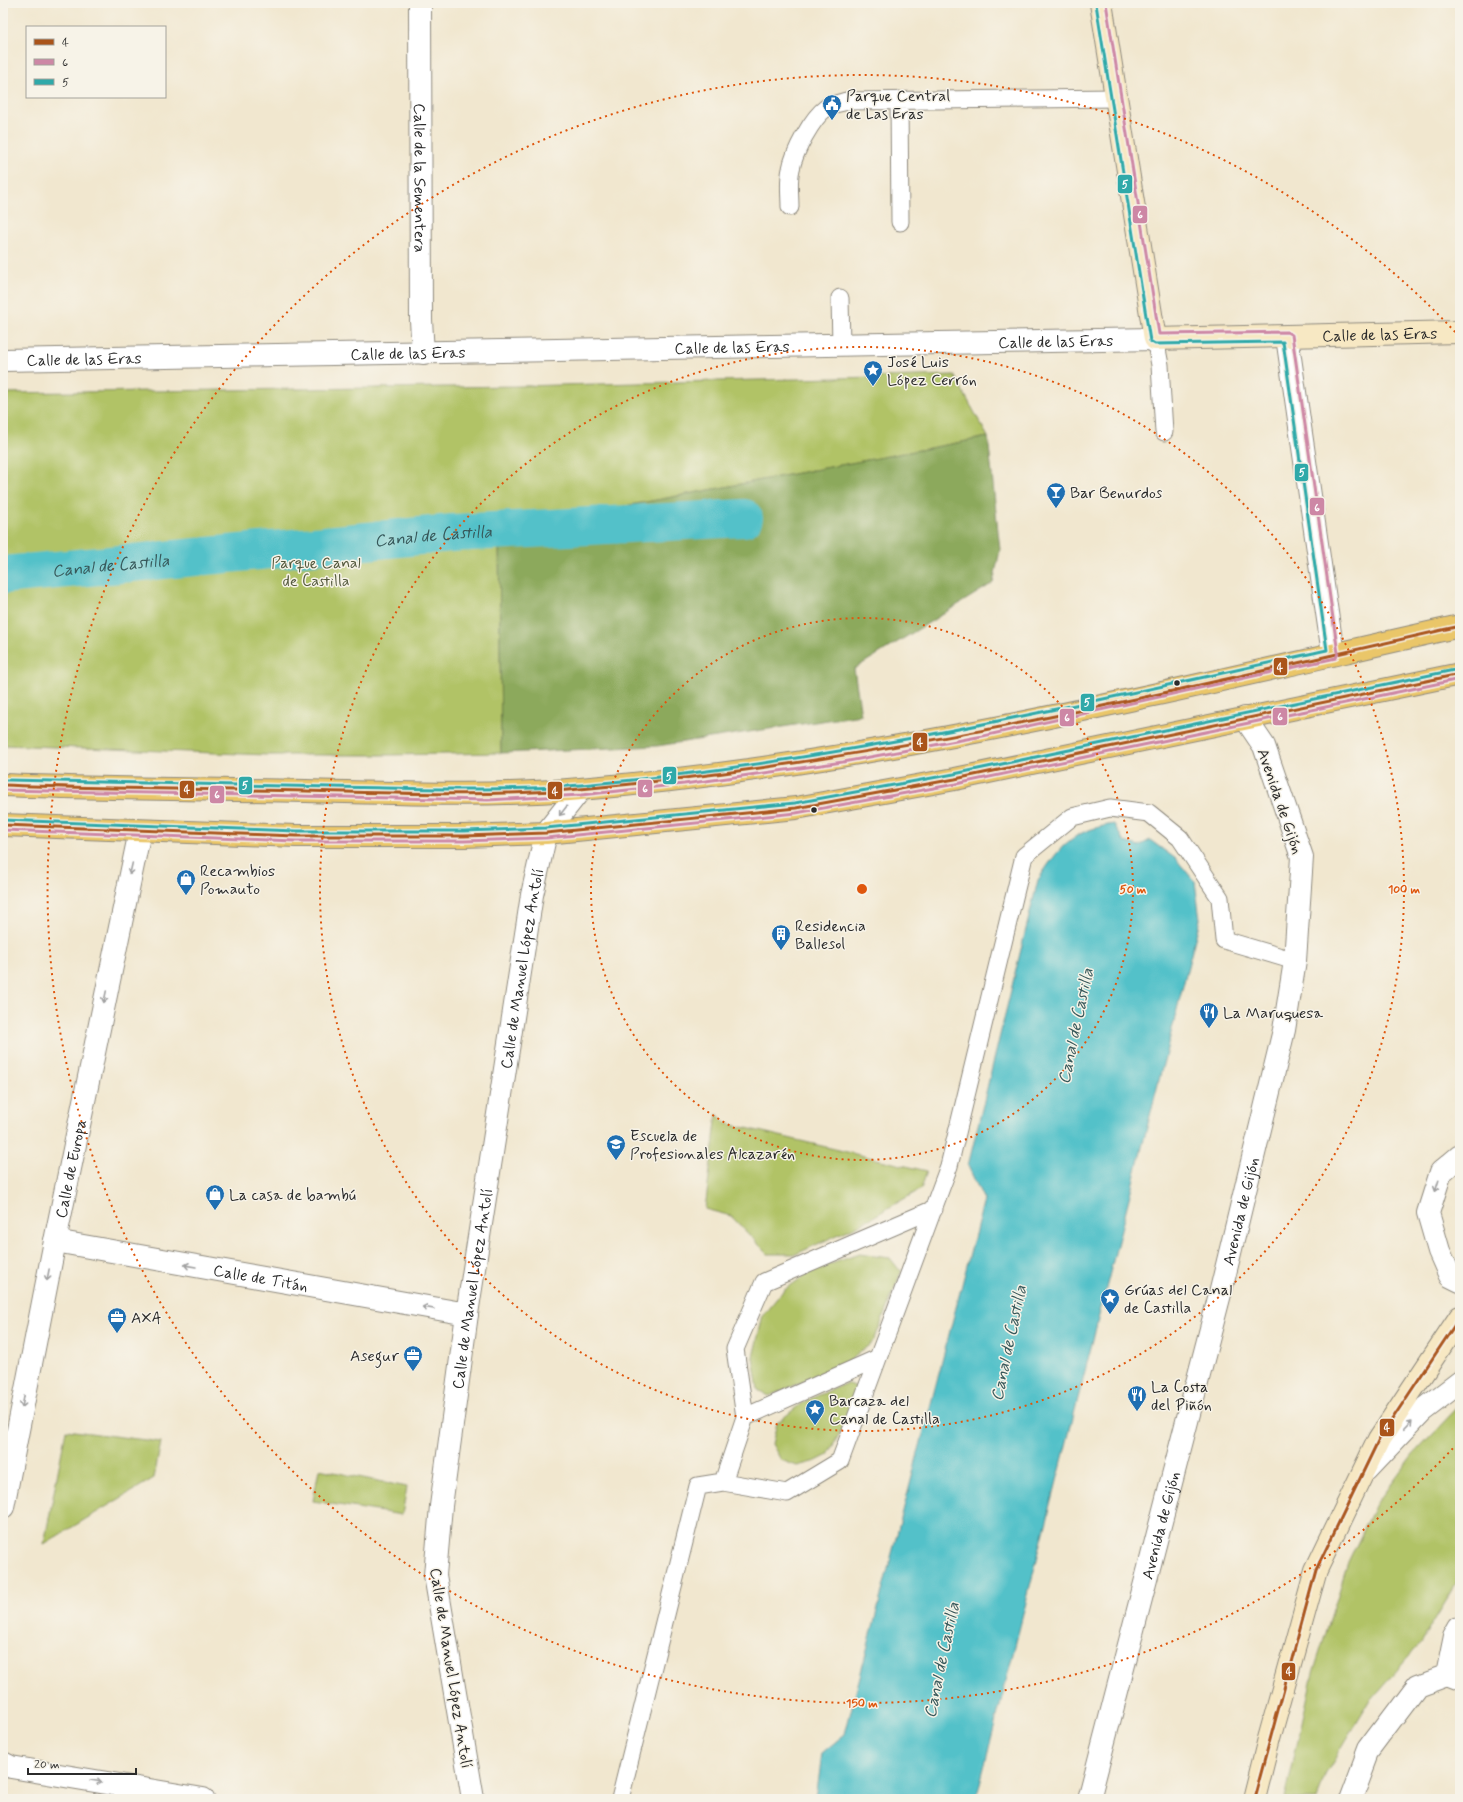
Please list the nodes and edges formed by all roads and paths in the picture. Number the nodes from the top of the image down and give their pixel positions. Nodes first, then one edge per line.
1 (420, 3) edge
2 (1101, 3) edge
3 (1116, 98) junction
4 (898, 100) junction
5 (790, 207) dead end
6 (900, 222) dead end
7 (840, 298) dead end
8 (1460, 332) edge
9 (1287, 337) junction
10 (1154, 339) junction
11 (841, 345) junction
12 (423, 353) junction
13 (3, 360) edge
14 (1164, 432) dead end
15 (1460, 626) edge
16 (1333, 654) junction
17 (1460, 674) edge
18 (1245, 718) junction
19 (3, 785) edge
20 (580, 790) junction
21 (3, 825) edge
22 (140, 831) junction
23 (546, 833) junction
24 (1295, 961) junction
25 (1460, 1156) edge
26 (934, 1209) junction
27 (55, 1241) junction
28 (1460, 1281) edge
29 (467, 1314) junction
30 (1460, 1317) edge
31 (878, 1358) junction
32 (1460, 1382) edge
33 (745, 1417) junction
34 (1362, 1474) junction
35 (723, 1482) junction
36 (3, 1507) edge
37 (1460, 1627) edge
38 (1454, 1677) edge
39 (3, 1763) edge
40 (203, 1799) edge
41 (473, 1799) edge
42 (620, 1799) edge
43 (1089, 1799) edge
44 (1254, 1799) edge
45 (1350, 1799) edge

1 - 12 street, Calle de la Sementera
2 - 3 main road
3 - 4 lane
3 - 10 main road
4 - 5 lane
4 - 6 lane
7 - 11 lane
8 - 9 main road, Calle de las Eras
9 - 10 main road, Calle de las Eras
9 - 16 street
10 - 11 street, Calle de las Eras
10 - 14 lane
11 - 12 street, Calle de las Eras
12 - 13 street, Calle de las Eras
15 - 16 highway
16 - 20 highway
17 - 18 highway
18 - 23 highway
18 - 24 street, Avenida de Gijón
19 - 20 highway
20 -> 23 street, Calle de Manuel López Antolí
21 - 22 highway
22 - 23 highway
22 -> 27 street, Calle de Europa
23 - 29 street, Calle de Manuel López Antolí
24 - 26 lane
24 - 43 street, Avenida de Gijón
25 -> 28 street
26 - 31 lane
26 - 33 lane
29 -> 27 street, Calle de Titán
27 -> 36 street, Calle de Europa
29 - 41 street, Calle de Manuel López Antolí
30 - 34 main road
31 - 33 lane
31 - 35 lane
34 -> 32 street
33 - 35 lane
34 - 44 main road
35 - 42 lane
37 - 38 street
38 - 45 street
39 -> 40 street

